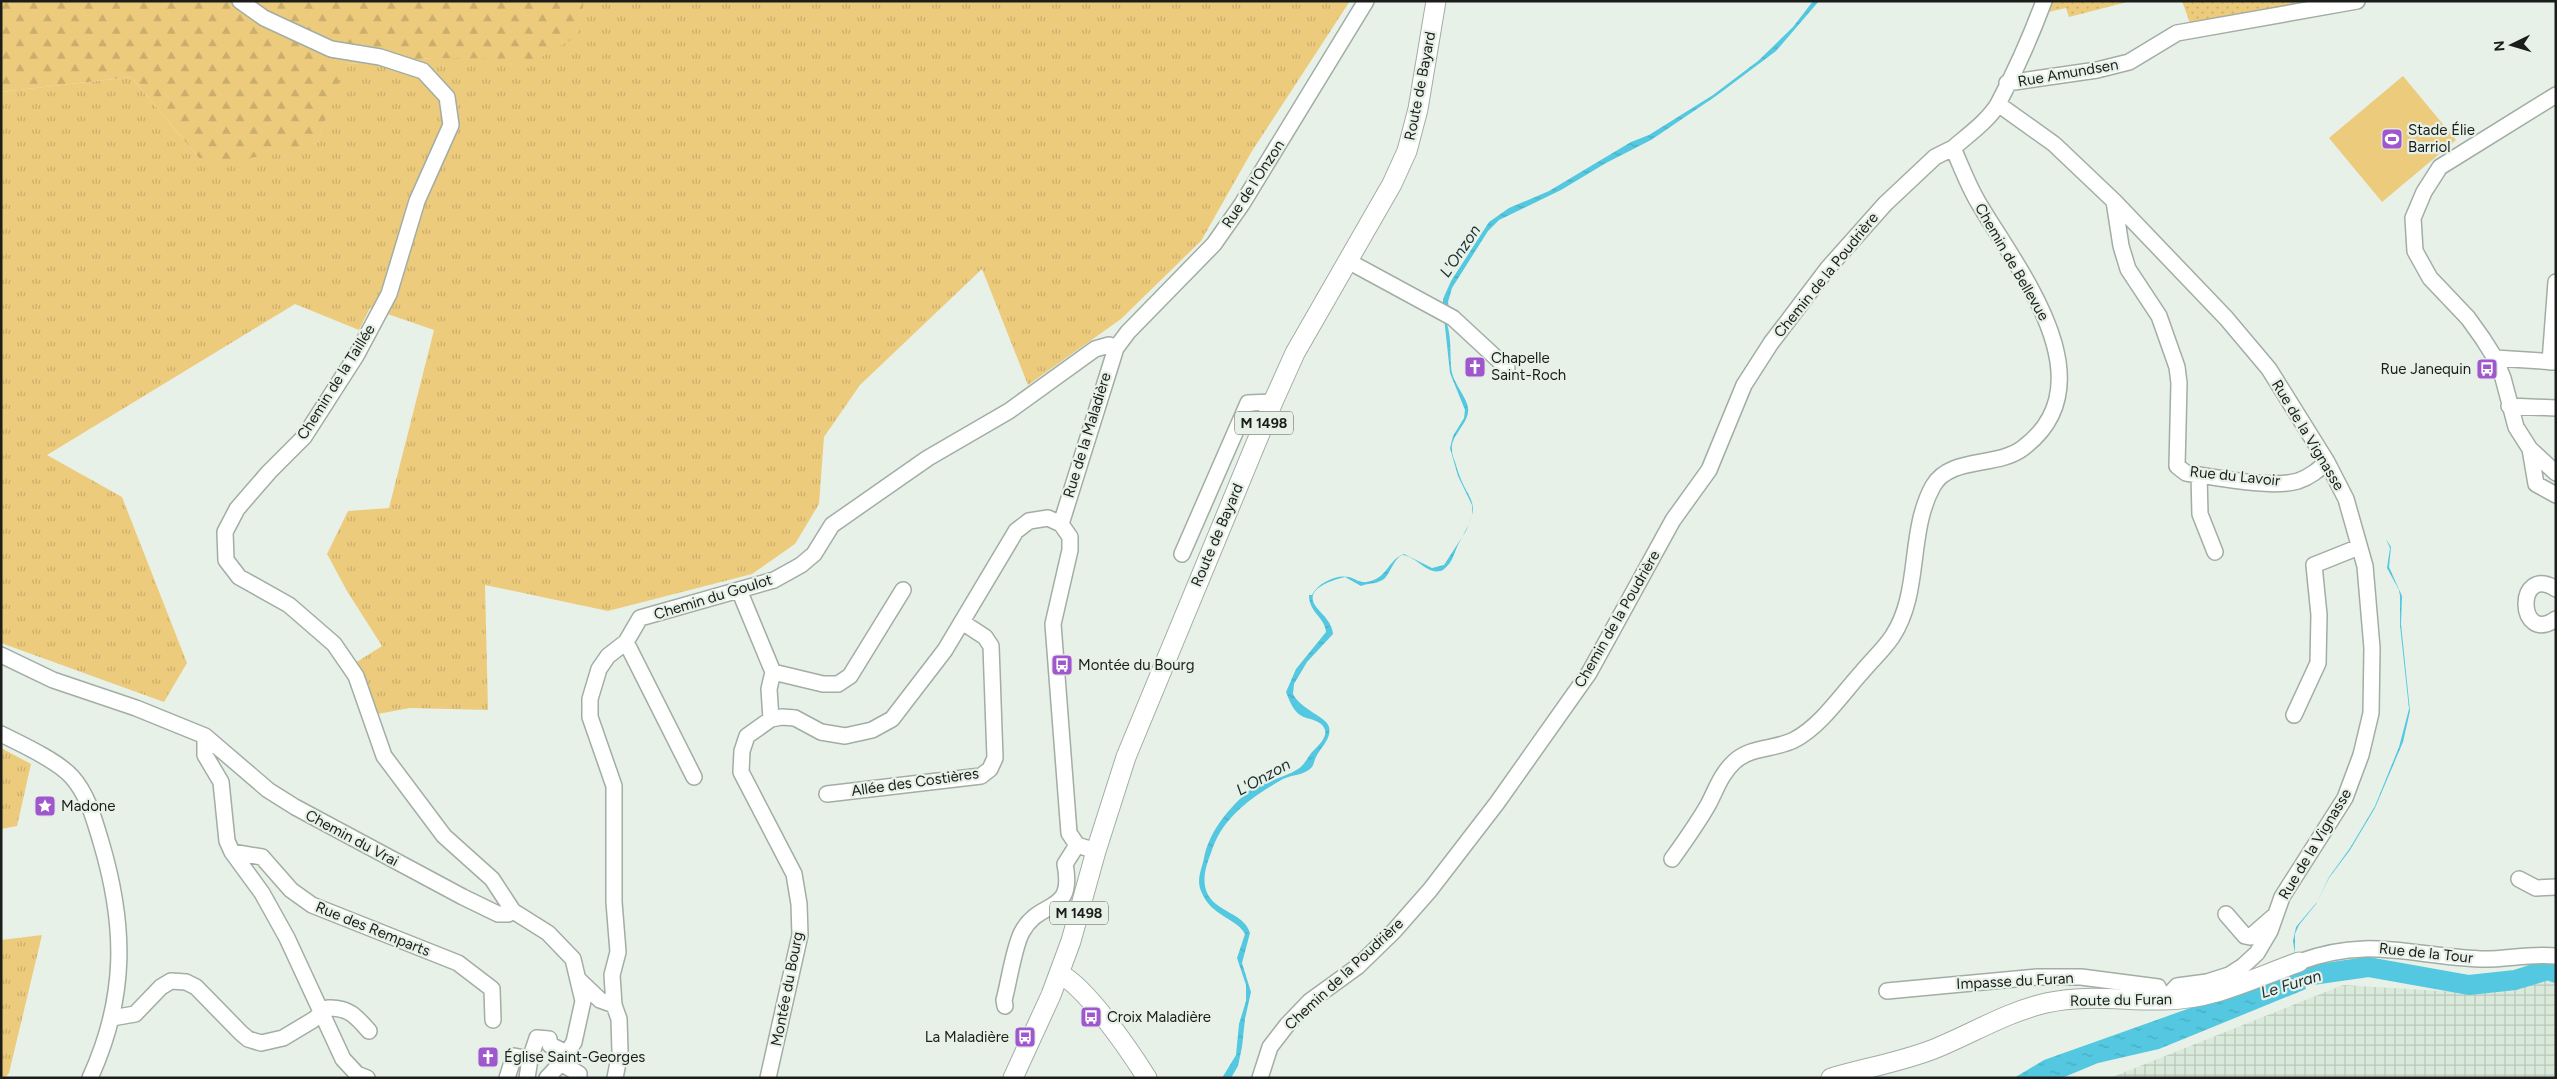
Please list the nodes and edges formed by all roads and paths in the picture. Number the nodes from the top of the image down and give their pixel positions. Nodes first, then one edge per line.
1 (240, 1) edge
2 (1366, 1) edge
3 (1436, 1) edge
4 (2044, 1) edge
5 (2357, 1) edge
6 (2007, 83) junction
7 (2556, 95) edge
8 (1998, 104) junction
9 (1953, 148) junction
10 (2114, 201) junction
11 (1348, 261) junction
12 (2556, 282) edge
13 (1116, 348) junction
14 (2495, 358) junction
15 (2553, 362) edge
16 (1507, 368) dead end
17 (1273, 402) junction
18 (2509, 406) junction
19 (2556, 408) edge
20 (2530, 449) junction
21 (2327, 462) junction
22 (2556, 473) edge
23 (2199, 475) junction
24 (2556, 495) edge
25 (1061, 524) junction
26 (2359, 547) junction
27 (2215, 552) dead end
28 (1182, 554) dead end
29 (2556, 589) edge
30 (739, 590) junction
31 (903, 590) dead end
32 (2556, 619) edge
33 (962, 622) junction
34 (626, 642) junction
35 (1, 655) edge
36 (773, 672) junction
37 (2294, 715) dead end
38 (771, 719) junction
39 (1, 734) edge
40 (205, 736) junction
41 (694, 778) dead end
42 (827, 794) dead end
43 (1077, 845) junction
44 (1096, 851) junction
45 (232, 852) junction
46 (1672, 859) dead end
47 (2519, 878) dead end
48 (2556, 887) edge
49 (513, 911) junction
50 (2226, 914) dead end
51 (2276, 914) junction
52 (2556, 956) edge
53 (2298, 962) joint
54 (1060, 974) junction
55 (579, 980) junction
56 (1887, 990) dead end
57 (2164, 1000) junction
58 (614, 1005) junction
59 (1005, 1006) dead end
60 (320, 1013) junction
61 (112, 1018) junction
62 (493, 1020) dead end
63 (369, 1031) dead end
64 (564, 1058) junction
65 (530, 1059) junction
66 (90, 1078) edge
67 (367, 1078) edge
68 (506, 1078) edge
69 (527, 1078) edge
70 (547, 1078) edge
71 (578, 1078) edge
72 (615, 1078) edge
73 (768, 1078) edge
74 (1013, 1078) edge
75 (1148, 1078) edge
76 (1260, 1078) edge
77 (1831, 1078) edge

1 - 49 street, Chemin de la Taillée
2 - 13 street, Rue de l'Onzon
3 - 11 main road, Route de Bayard / M 1498
4 - 6 street
5 - 6 street, Rue Amundsen
6 - 8 street
7 - 14 street
8 - 9 street
8 - 10 street, Rue de la Vignasse
9 - 46 street, Chemin de Bellevue
9 - 76 street, Chemin de la Poudrière
10 - 21 street, Rue de la Vignasse
10 - 23 street, Rue du Lavoir
11 - 16 street
11 - 17 main road, Route de Bayard / M 1498
12 - 15 street
13 - 25 street, Rue de la Maladière
13 - 30 street, Chemin du Goulot
14 - 15 street
14 - 18 street
17 - 28 street
17 - 44 main road, Route de Bayard / M 1498
18 - 19 street
18 - 20 street
20 - 22 street
20 - 24 street
21 - 23 street, Rue du Lavoir
21 - 26 street, Rue de la Vignasse
23 - 27 street
25 - 33 street
25 - 43 street
26 - 37 street
26 - 51 street, Rue de la Vignasse
29 - 32 street
30 - 34 street, Chemin du Goulot
30 - 36 street
31 - 36 street
33 - 38 street
33 - 42 street, Allée des Costières
34 - 41 street
34 - 58 street, Chemin du Goulot
35 - 40 street, Chemin du Vrai
36 - 38 street
38 - 73 street, Montée du Bourg
39 - 61 street
40 - 45 street
40 - 49 street, Chemin du Vrai
43 - 44 street
43 - 59 street
44 - 54 main road, Route de Bayard / M 1498
45 - 60 street
45 - 62 street, Rue des Remparts
47 - 48 street
49 - 55 street
50 - 51 street
51 - 57 street, Rue de la Vignasse
52 - 53 street, Rue de la Tour
53 - 57 main road, Route du Furan
54 - 74 main road, Route de Bayard / M 1498
54 - 75 main road
55 - 58 street
55 - 64 street
56 - 57 street, Impasse du Furan
57 - 77 main road, Route du Furan
58 - 72 street, Chemin du Goulot
60 - 61 street
60 - 63 street
60 - 67 street
61 - 66 street
64 - 65 street
64 - 70 street
64 - 71 street
65 - 68 street
65 - 69 street

